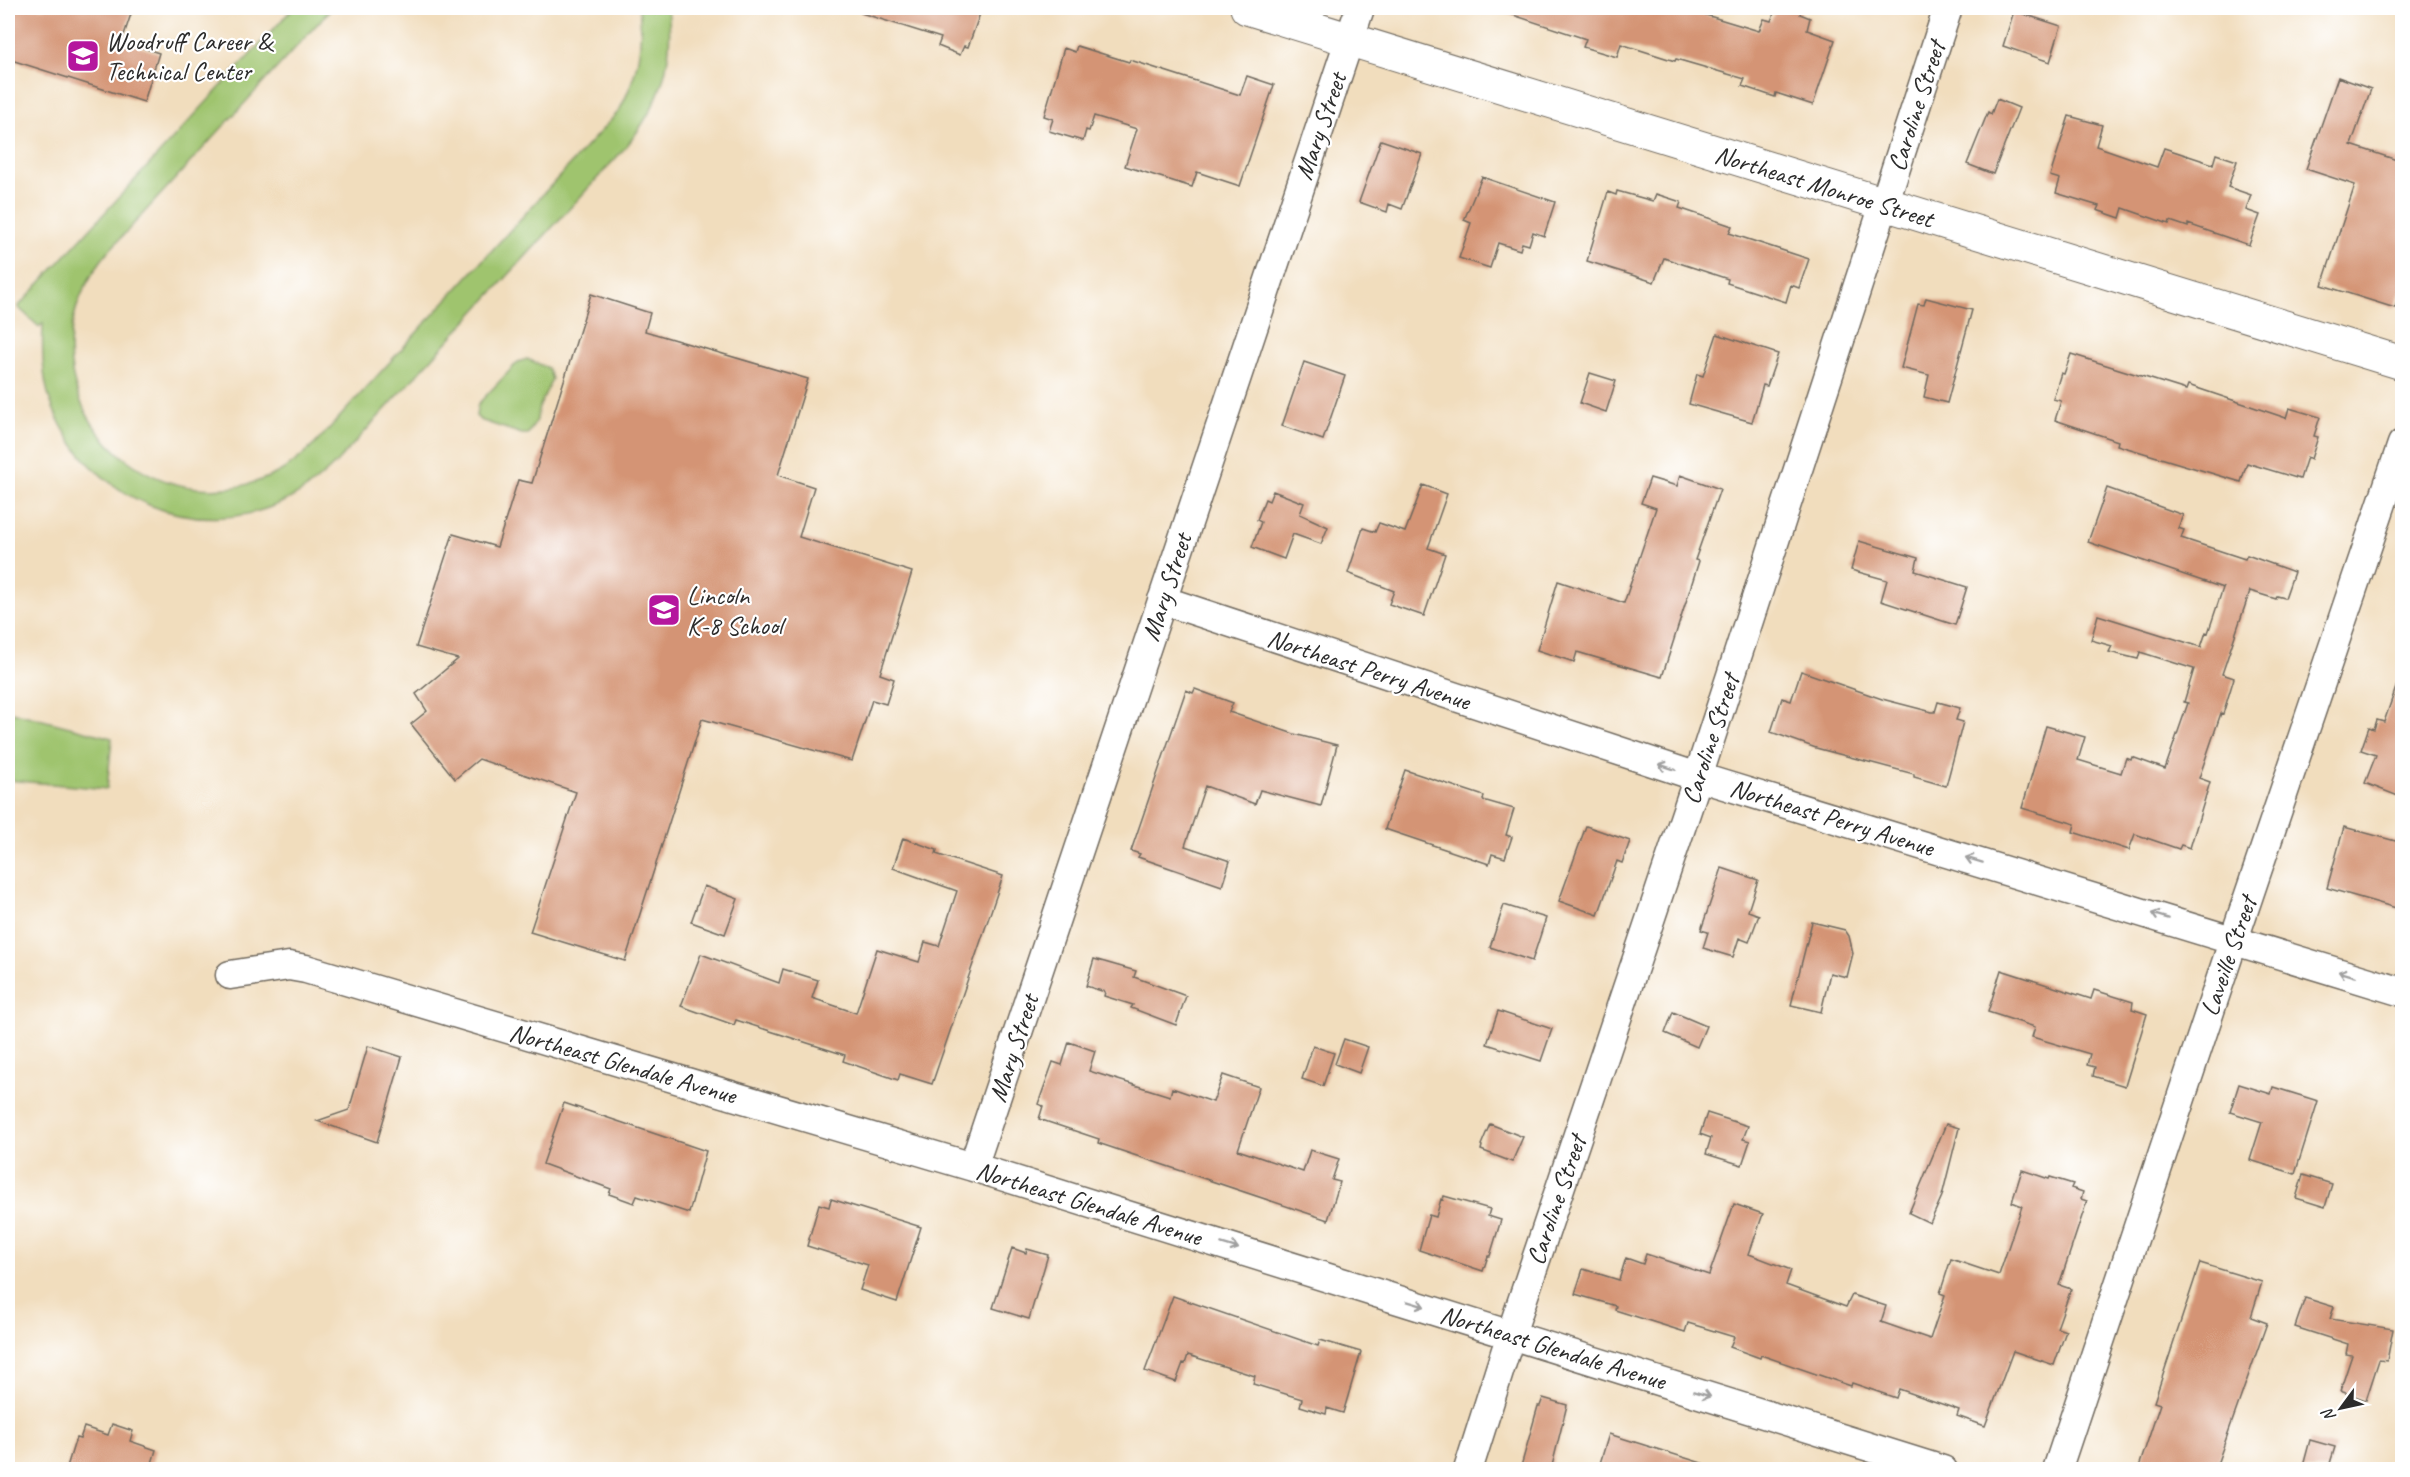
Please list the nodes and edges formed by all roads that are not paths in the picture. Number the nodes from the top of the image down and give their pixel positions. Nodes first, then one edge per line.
1 (1247, 8) edge
2 (1360, 8) edge
3 (1948, 8) edge
4 (1350, 40) junction
5 (1884, 204) junction
6 (2403, 363) edge
7 (2403, 444) edge
8 (1162, 600) junction
9 (1698, 777) junction
10 (2234, 939) junction
11 (230, 975) dead end
12 (2403, 992) edge
13 (973, 1167) junction
14 (1511, 1334) junction
15 (1468, 1470) edge
16 (1942, 1470) edge
17 (2057, 1470) edge

1 - 4 street, Northeast Monroe Street
2 - 4 street, Mary Street
3 - 5 street, Caroline Street
4 - 5 street, Northeast Monroe Street
4 - 8 street, Mary Street
5 - 6 street, Northeast Monroe Street
5 - 9 street, Caroline Street
7 - 10 street, Laveille Street
9 -> 8 street, Northeast Perry Avenue
8 - 13 street, Mary Street
10 -> 9 street, Northeast Perry Avenue
9 - 14 street, Caroline Street
12 -> 10 street, Northeast Perry Avenue
10 - 17 street, Laveille Street
11 - 13 street, Northeast Glendale Avenue
13 -> 14 street, Northeast Glendale Avenue
14 - 15 street, Caroline Street
14 -> 16 street, Northeast Glendale Avenue

